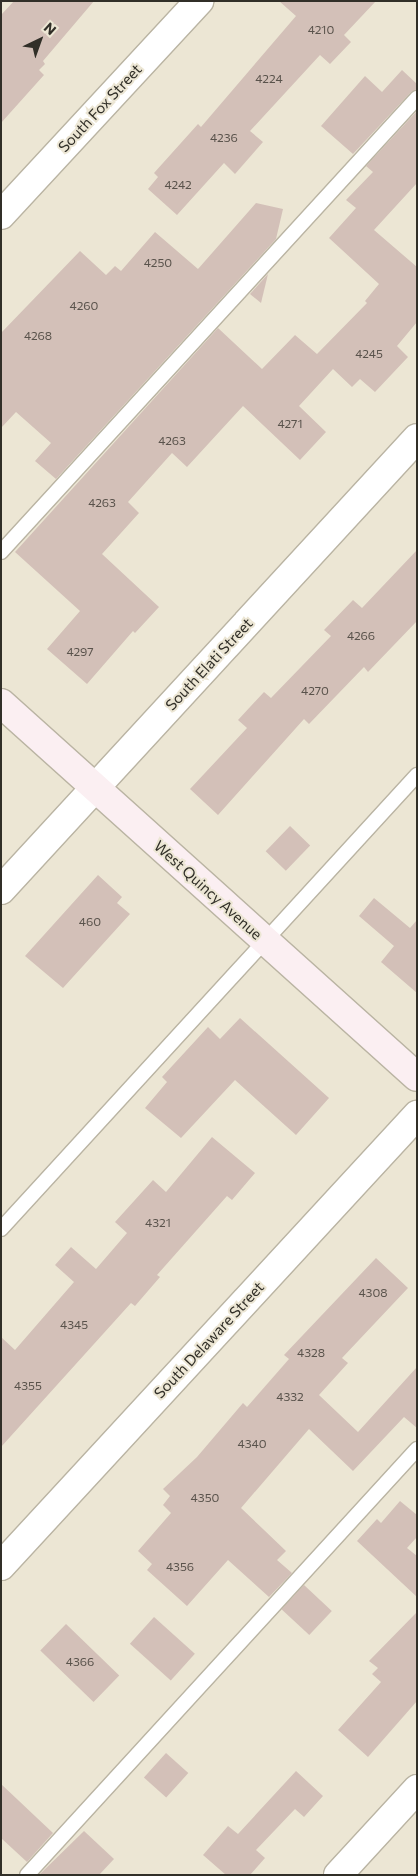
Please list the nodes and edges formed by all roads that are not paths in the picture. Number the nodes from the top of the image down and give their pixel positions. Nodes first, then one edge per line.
1 (198, 1) edge
2 (417, 98) edge
3 (1, 215) edge
4 (417, 438) edge
5 (1, 552) edge
6 (1, 703) edge
7 (417, 775) edge
8 (95, 788) junction
9 (1, 890) edge
10 (264, 942) junction
11 (417, 1077) edge
12 (417, 1115) edge
13 (1, 1228) edge
14 (417, 1448) edge
15 (1, 1566) edge
16 (417, 1789) edge
17 (27, 1875) edge
18 (338, 1875) edge

1 - 3 street, South Fox Street
2 - 5 lane
4 - 8 street, South Elati Street
6 - 8 street, West Quincy Avenue
7 - 10 lane
8 - 9 street, South Elati Street
8 - 10 street, West Quincy Avenue
10 - 11 street, West Quincy Avenue
10 - 13 lane
12 - 15 street, South Delaware Street
14 - 17 lane
16 - 18 street

